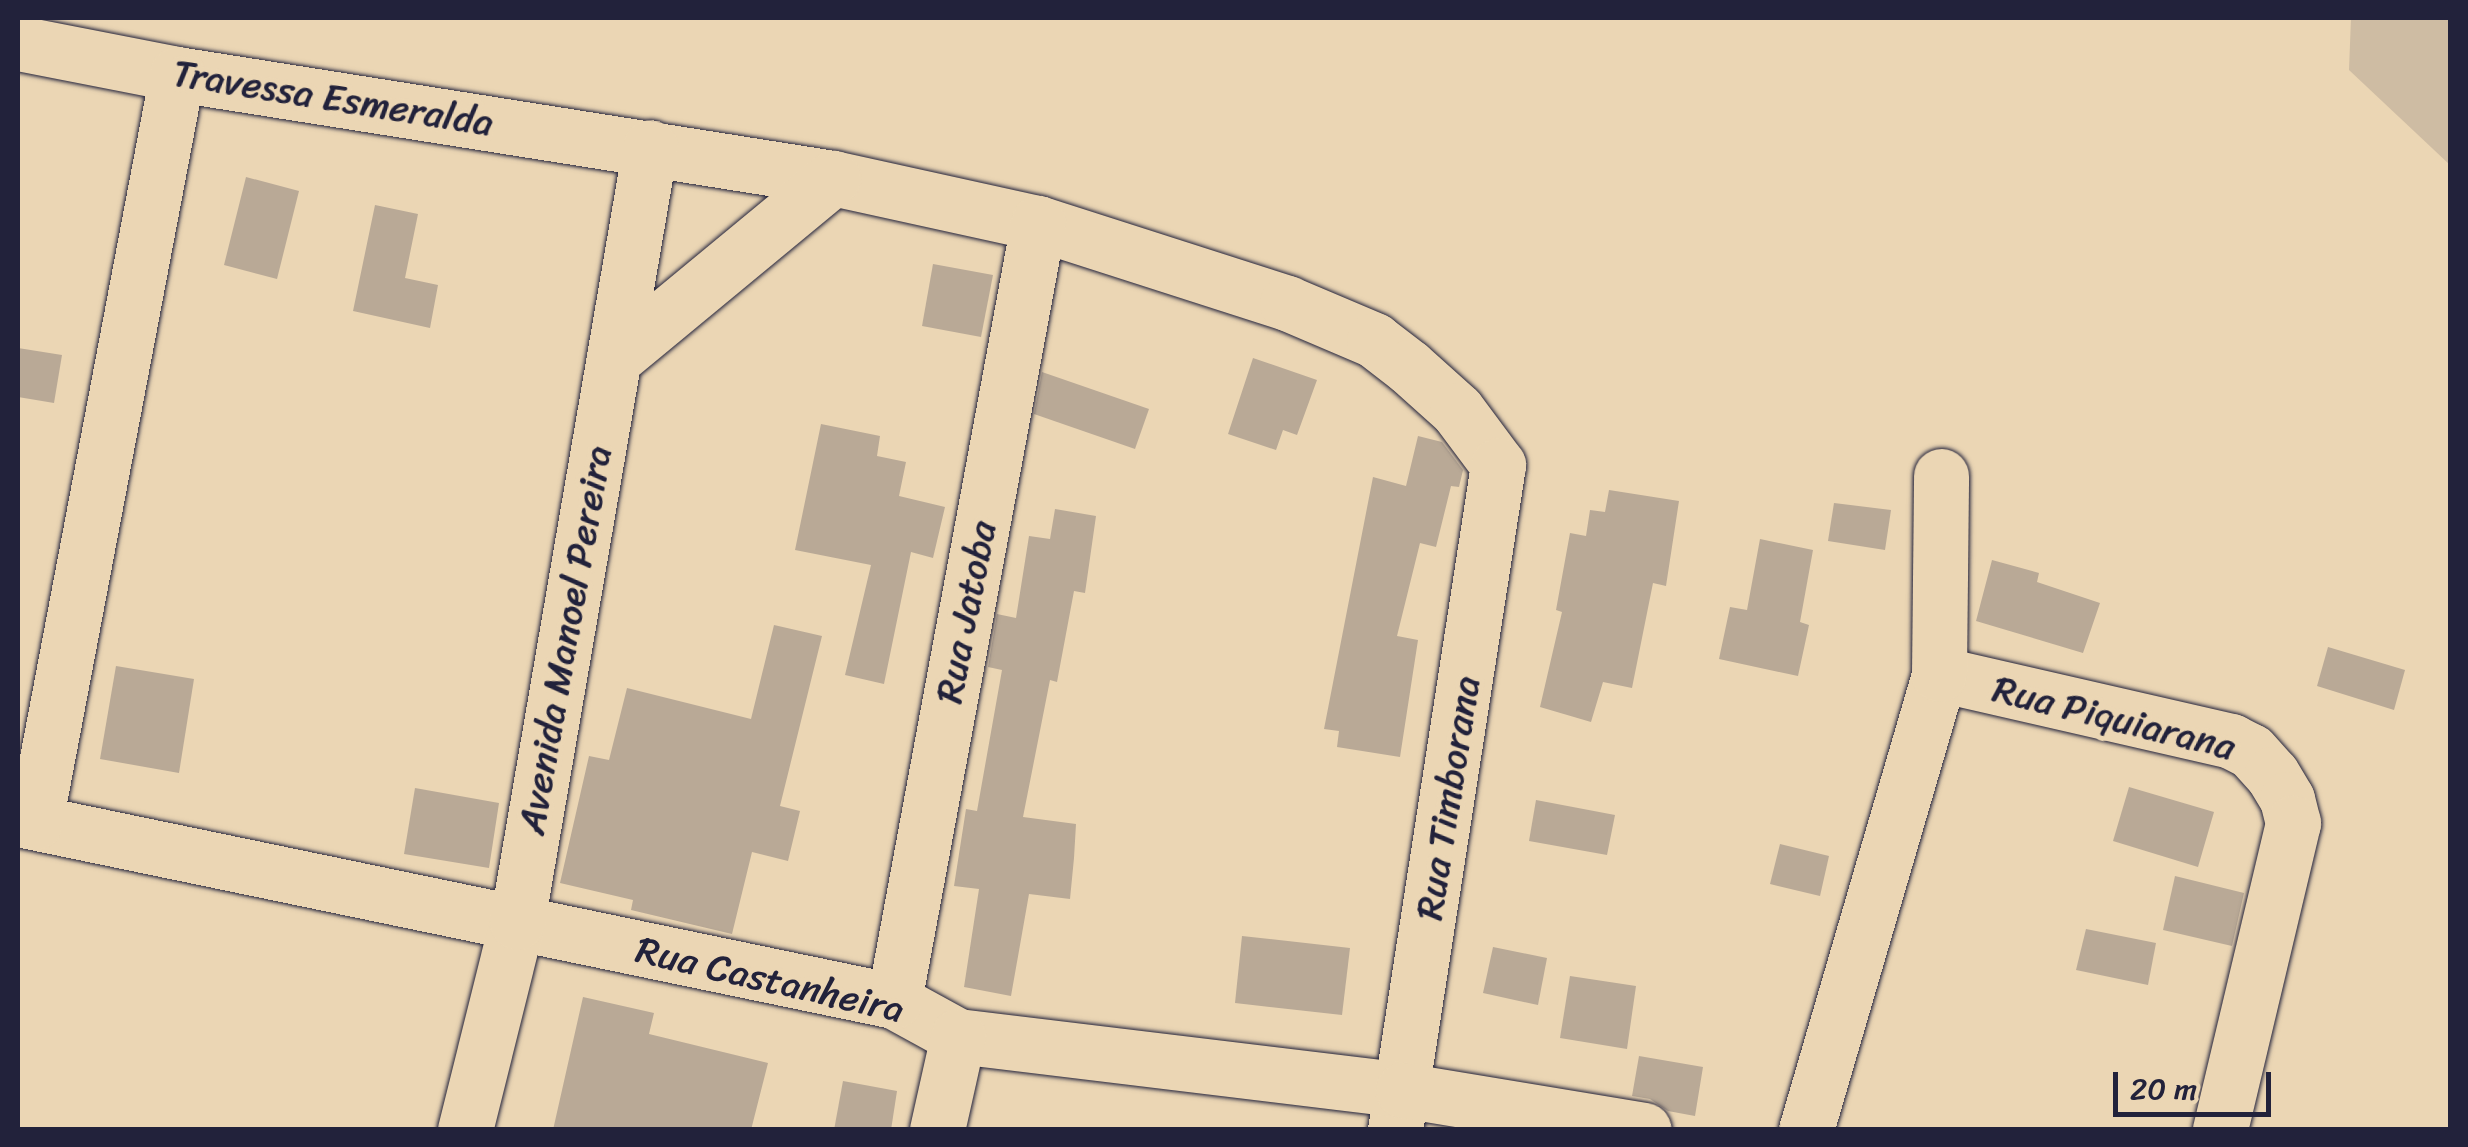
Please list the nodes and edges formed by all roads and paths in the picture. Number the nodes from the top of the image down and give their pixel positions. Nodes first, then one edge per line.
1 (18, 43) edge
2 (177, 74) junction
3 (650, 147) junction
4 (834, 178) junction
5 (1038, 223) junction
6 (614, 359) junction
7 (1498, 465) joint
8 (1941, 476) dead end
9 (1939, 674) junction
10 (26, 820) edge
11 (516, 922) junction
12 (894, 1001) junction
13 (958, 1036) junction
14 (1399, 1110) edge
15 (465, 1130) edge
16 (937, 1130) edge
17 (1644, 1130) edge
18 (1806, 1130) edge
19 (2220, 1130) edge

1 - 2 street, Travessa Esmeralda
2 - 3 street, Travessa Esmeralda
2 - 10 street
3 - 4 street, Travessa Esmeralda
3 - 6 street, Avenida Manoel Pereira
4 - 5 street, Travessa Esmeralda
4 - 6 street
5 - 7 street, Travessa Esmeralda
5 - 12 street, Rua Jatoba
6 - 11 street, Avenida Manoel Pereira
7 - 14 street, Rua Timborana
8 - 9 street
9 - 18 street
9 - 19 street, Rua Piquiarana
10 - 11 street, Rua Castanheira
11 - 12 street, Rua Castanheira
11 - 15 street, Avenida Manoel Pereira
12 - 13 street, Rua Castanheira
13 - 14 street, Rua Castanheira
13 - 16 street
14 - 17 street, Rua Castanheira

